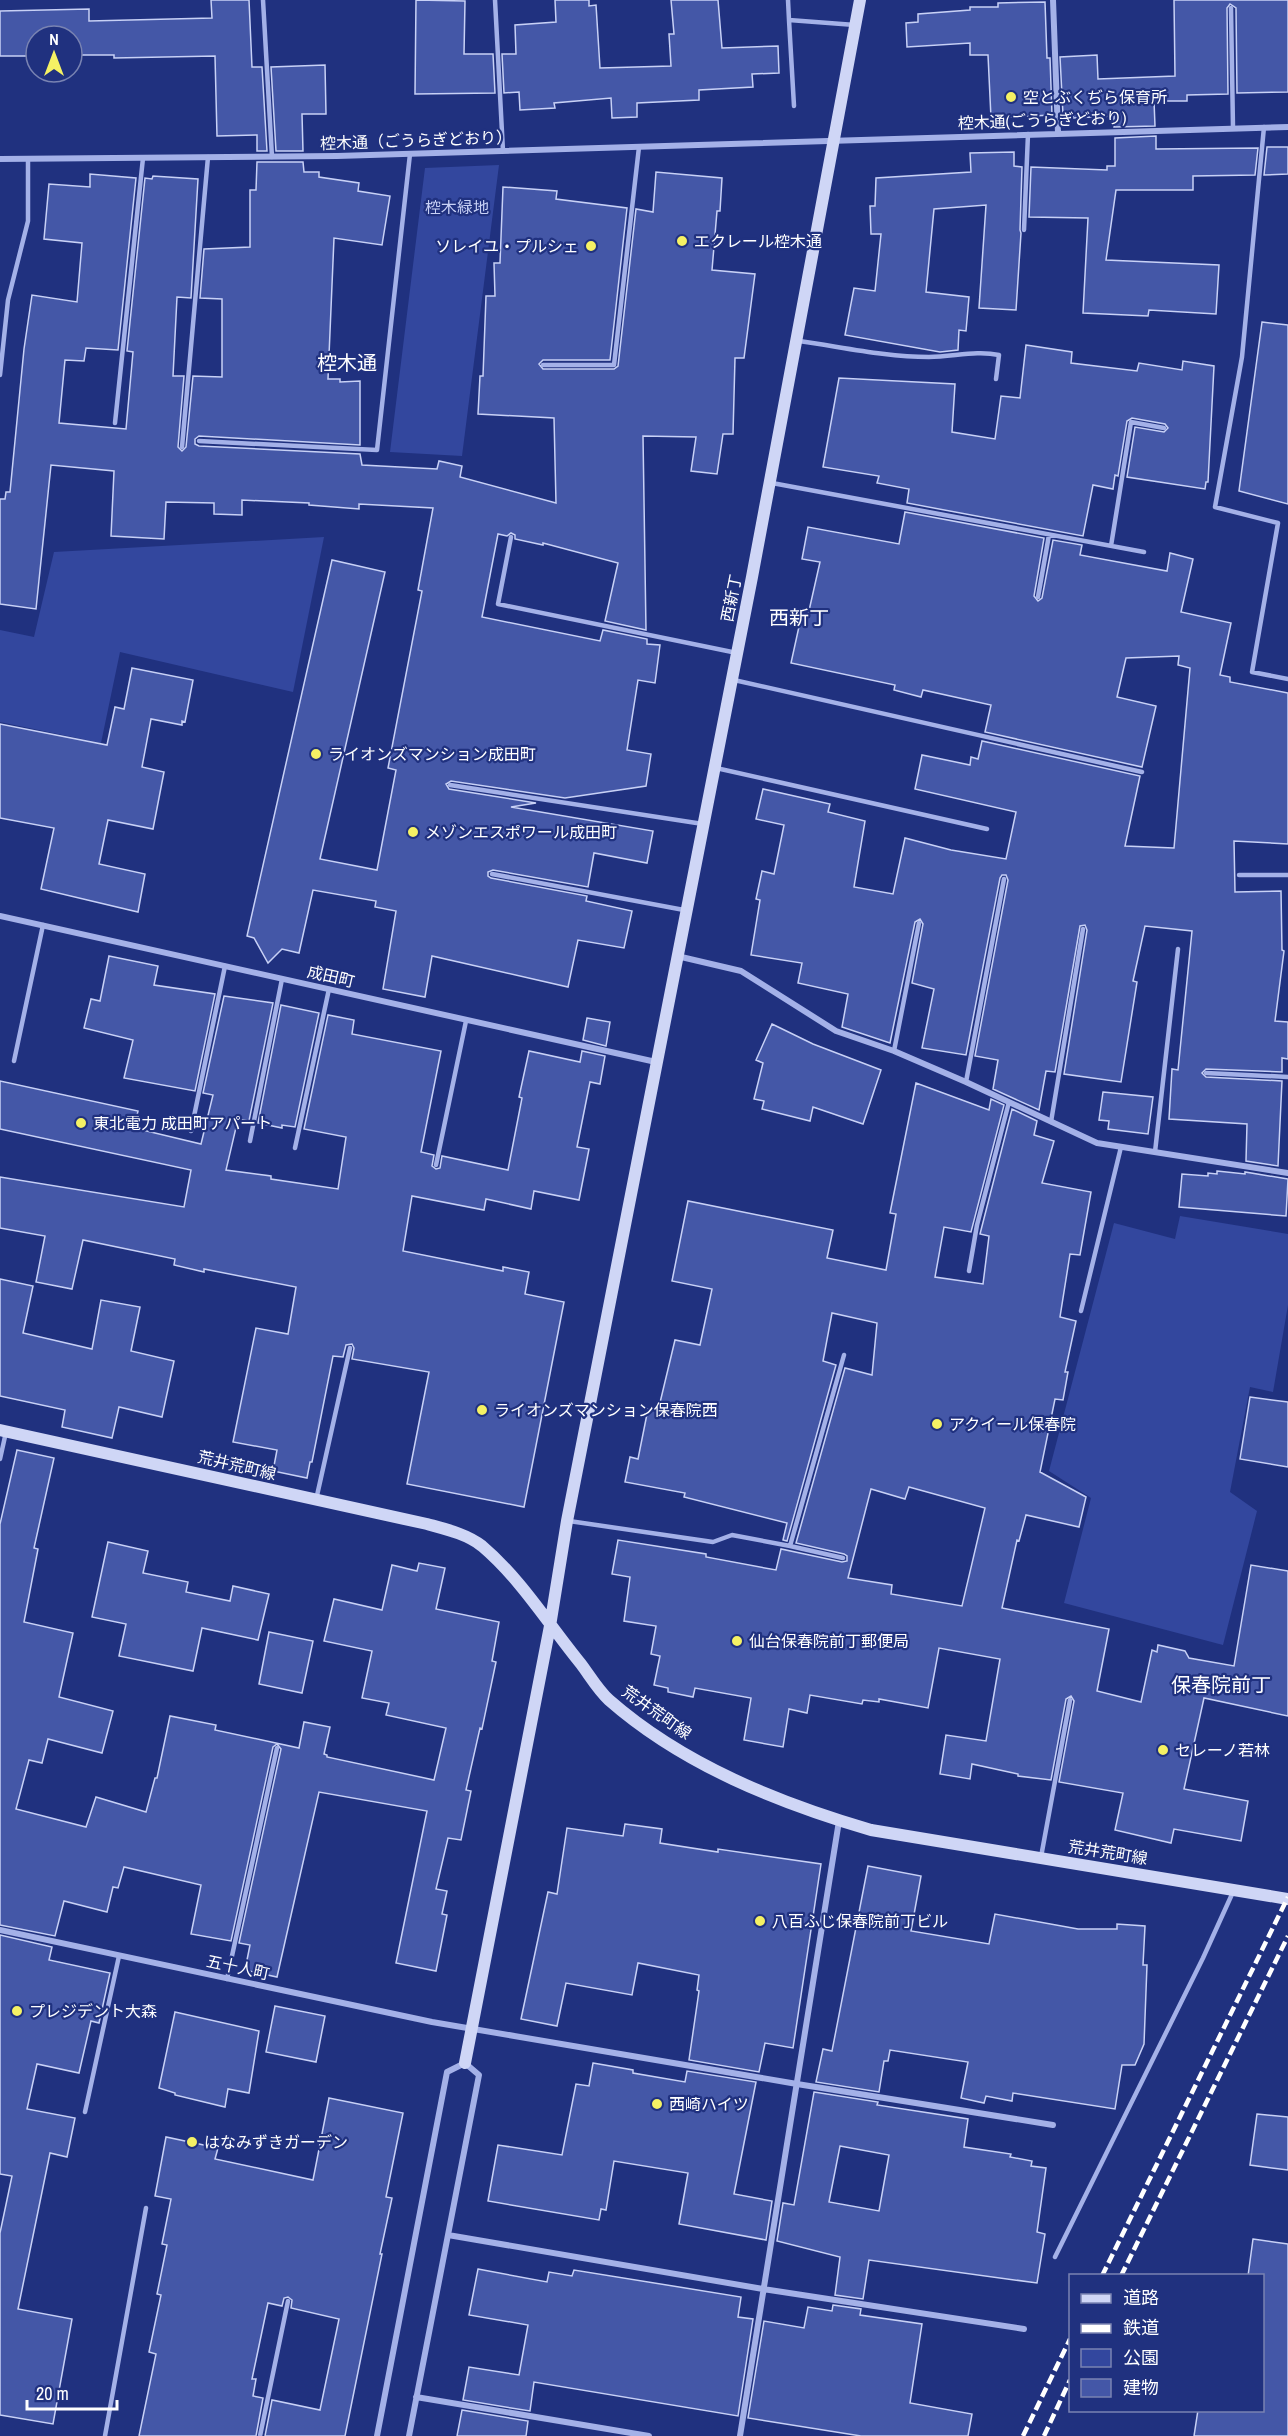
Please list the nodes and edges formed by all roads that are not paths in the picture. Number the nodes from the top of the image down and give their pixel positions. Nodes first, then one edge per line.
1 (263, 0) edge
2 (495, 0) edge
3 (788, 0) edge
4 (860, 0) edge
5 (1053, 0) edge
6 (1231, 8) dead end
7 (789, 20) junction
8 (855, 25) junction
9 (794, 106) dead end
10 (1264, 127) junction
11 (1288, 127) edge
12 (1233, 128) junction
13 (1059, 133) junction
14 (1028, 134) junction
15 (833, 140) junction
16 (639, 147) junction
17 (503, 151) junction
18 (410, 154) junction
19 (208, 157) junction
20 (272, 157) junction
21 (143, 158) junction
22 (0, 159) edge
23 (28, 159) junction
24 (1024, 230) dead end
25 (796, 341) junction
26 (543, 365) dead end
27 (0, 375) edge
28 (996, 379) dead end
29 (115, 423) dead end
30 (1164, 428) dead end
31 (199, 441) dead end
32 (182, 447) dead end
33 (770, 483) junction
34 (1049, 535) junction
35 (511, 537) dead end
36 (1111, 546) junction
37 (1144, 552) dead end
38 (1038, 597) dead end
39 (736, 653) junction
40 (731, 679) junction
41 (1288, 679) edge
42 (714, 767) junction
43 (1142, 772) dead end
44 (450, 785) dead end
45 (703, 824) junction
46 (987, 830) dead end
47 (492, 874) dead end
48 (1239, 875) dead end
49 (1288, 875) edge
50 (1004, 879) dead end
51 (687, 910) junction
52 (0, 916) edge
53 (919, 923) dead end
54 (43, 926) junction
55 (1083, 929) dead end
56 (1178, 949) dead end
57 (678, 956) junction
58 (225, 966) junction
59 (282, 979) junction
60 (329, 989) junction
61 (466, 1021) junction
62 (894, 1051) junction
63 (14, 1061) dead end
64 (657, 1062) junction
65 (1206, 1073) dead end
66 (1288, 1077) edge
67 (966, 1082) junction
68 (1009, 1102) junction
69 (1051, 1122) junction
70 (191, 1131) dead end
71 (250, 1141) dead end
72 (1121, 1147) junction
73 (295, 1148) dead end
74 (1155, 1152) junction
75 (436, 1165) dead end
76 (1288, 1173) edge
77 (969, 1271) dead end
78 (1081, 1311) dead end
79 (350, 1348) dead end
80 (844, 1355) dead end
81 (3, 1431) edge
82 (0, 1459) edge
83 (316, 1500) junction
84 (567, 1521) junction
85 (790, 1546) junction
86 (843, 1558) dead end
87 (550, 1626) junction
88 (1070, 1700) dead end
89 (277, 1748) dead end
90 (839, 1821) junction
91 (1041, 1858) junction
92 (1234, 1890) junction
93 (1288, 1899) edge
94 (0, 1930) edge
95 (119, 1956) junction
96 (227, 1979) junction
97 (470, 2028) junction
98 (465, 2063) junction
99 (797, 2084) junction
100 (85, 2112) dead end
101 (1053, 2124) dead end
102 (146, 2208) dead end
103 (448, 2235) junction
104 (1055, 2257) dead end
105 (763, 2289) junction
106 (288, 2301) dead end
107 (1024, 2329) dead end
108 (416, 2397) junction
109 (105, 2436) edge
110 (260, 2436) edge
111 (377, 2436) edge
112 (409, 2436) edge
113 (649, 2436) edge
114 (740, 2436) edge

1 - 20 lane
2 - 17 lane
3 - 7 lane
4 - 8 street, 西新丁
5 - 13 street
6 - 12 lane
7 - 8 lane
7 - 9 lane
8 - 15 street, 西新丁
10 - 11 street, 椌木通(ごうらぎどおり)
10 - 12 street, 椌木通(ごうらぎどおり)
10 - 41 lane
12 - 13 street, 椌木通(ごうらぎどおり)
13 - 14 street, 椌木通(ごうらぎどおり)
14 - 15 street, 椌木通(ごうらぎどおり)
14 - 24 lane
15 - 16 street, 椌木通（ごうらぎどおり）
15 - 25 street, 西新丁
16 - 17 street, 椌木通（ごうらぎどおり）
16 - 26 lane
17 - 18 street, 椌木通（ごうらぎどおり）
18 - 20 street, 椌木通（ごうらぎどおり）
18 - 31 lane
19 - 20 street, 椌木通（ごうらぎどおり）
19 - 21 street, 椌木通（ごうらぎどおり）
19 - 32 lane
21 - 23 street, 椌木通（ごうらぎどおり）
21 - 29 lane
22 - 23 street, 椌木通（ごうらぎどおり）
23 - 27 lane
25 - 28 lane
25 - 33 street, 西新丁
30 - 36 lane
33 - 34 lane
33 - 39 street, 西新丁
34 - 36 lane
34 - 38 lane
35 - 39 lane
36 - 37 lane
39 - 40 street, 西新丁
40 - 42 street, 西新丁
40 - 43 lane
42 - 45 street, 西新丁
42 - 46 lane
44 - 45 lane
45 - 51 street, 西新丁
47 - 51 lane
48 - 49 lane
50 - 67 lane
51 - 57 street, 西新丁
52 - 54 street, 成田町
53 - 62 lane
54 - 58 street, 成田町
54 - 63 lane
55 - 69 lane
56 - 74 lane
57 - 62 street
57 - 64 street, 西新丁
58 - 59 street, 成田町
58 - 70 lane
59 - 60 street, 成田町
59 - 71 lane
60 - 61 street, 成田町
60 - 73 lane
61 - 64 street, 成田町
61 - 75 lane
62 - 67 street
64 - 84 street, 西新丁
65 - 66 lane
67 - 68 street
68 - 69 street
68 - 77 lane
69 - 72 street
72 - 74 street
72 - 78 lane
74 - 76 street
79 - 83 lane
80 - 85 lane
81 - 82 lane
81 - 83 street, 荒井荒町線
83 - 87 street, 荒井荒町線
84 - 85 lane
84 - 87 street, 西新丁
85 - 86 lane
87 - 90 street, 荒井荒町線
87 - 97 street, 西新丁
88 - 91 lane
89 - 96 lane
90 - 91 street, 荒井荒町線
90 - 99 street
91 - 92 street, 荒井荒町線
92 - 93 street, 荒井荒町線
92 - 104 lane
94 - 95 street, 五十人町
95 - 96 street, 五十人町
95 - 100 lane
96 - 97 street, 五十人町
97 - 98 street, 西新丁
97 - 99 street, 五十人町
98 - 103 street
98 - 111 street
99 - 101 street, 五十人町
99 - 105 street
102 - 109 lane
103 - 105 street
103 - 108 street
105 - 107 street
105 - 114 street
106 - 110 lane
108 - 112 street
108 - 113 street

